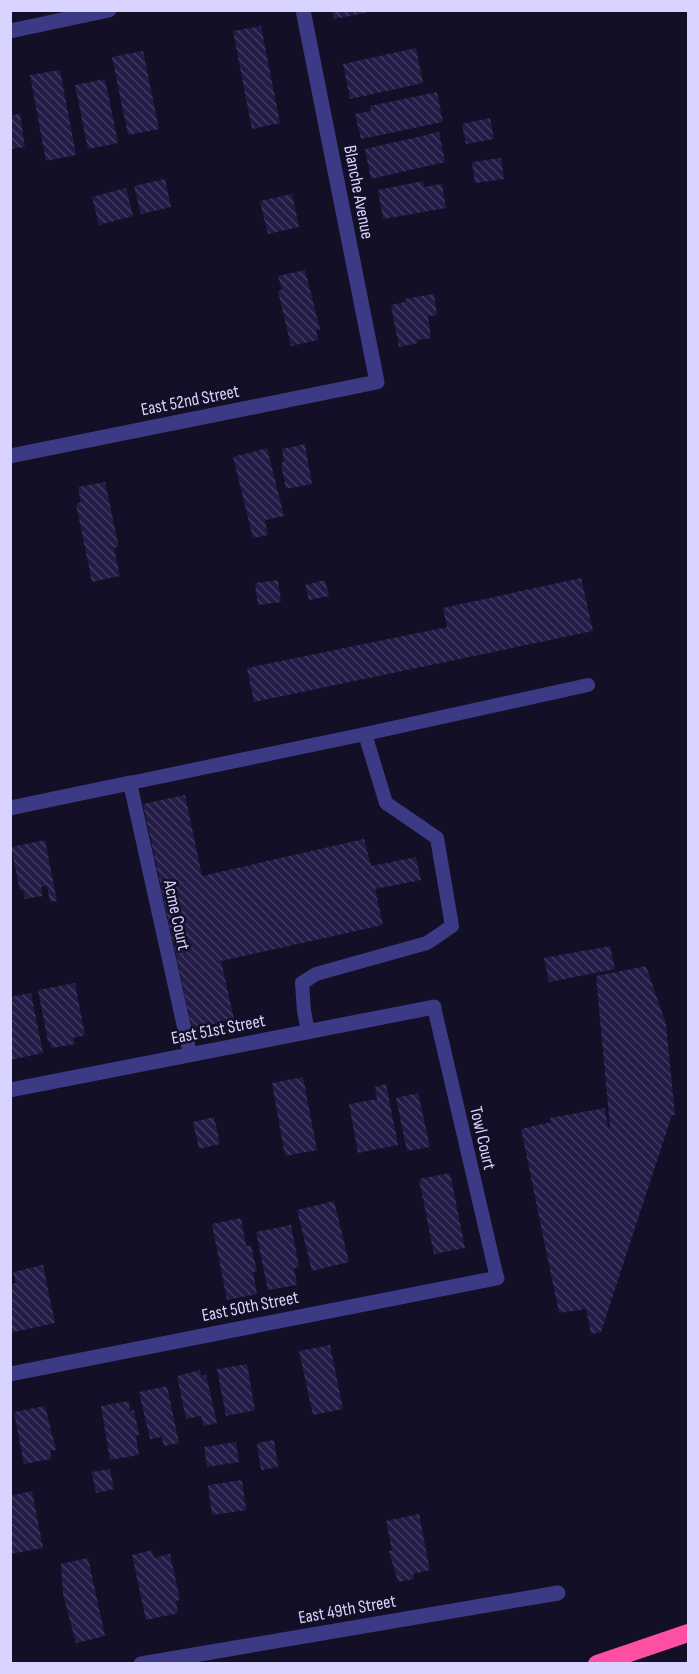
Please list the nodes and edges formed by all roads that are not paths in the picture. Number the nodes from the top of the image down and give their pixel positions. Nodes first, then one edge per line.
1 (109, 10) edge
2 (303, 10) edge
3 (10, 31) edge
4 (377, 382) joint
5 (10, 456) edge
6 (588, 685) dead end
7 (365, 734) junction
8 (130, 783) junction
9 (10, 808) edge
10 (434, 1007) joint
11 (308, 1031) junction
12 (190, 1054) junction
13 (10, 1090) edge
14 (497, 1278) joint
15 (10, 1374) edge
16 (558, 1593) dead end
17 (684, 1634) edge
18 (141, 1664) edge
19 (597, 1664) edge

1 - 3 street
2 - 4 street, Blanche Avenue
4 - 5 street, East 52nd Street
6 - 7 lane
7 - 8 lane
7 - 11 lane
8 - 9 street
8 - 12 lane, Acme Court
10 - 11 street, East 51st Street
10 - 14 lane, Towl Court
11 - 12 street, East 51st Street
12 - 13 street, East 51st Street
14 - 15 street, East 50th Street
16 - 18 street, East 49th Street
17 - 19 highway

